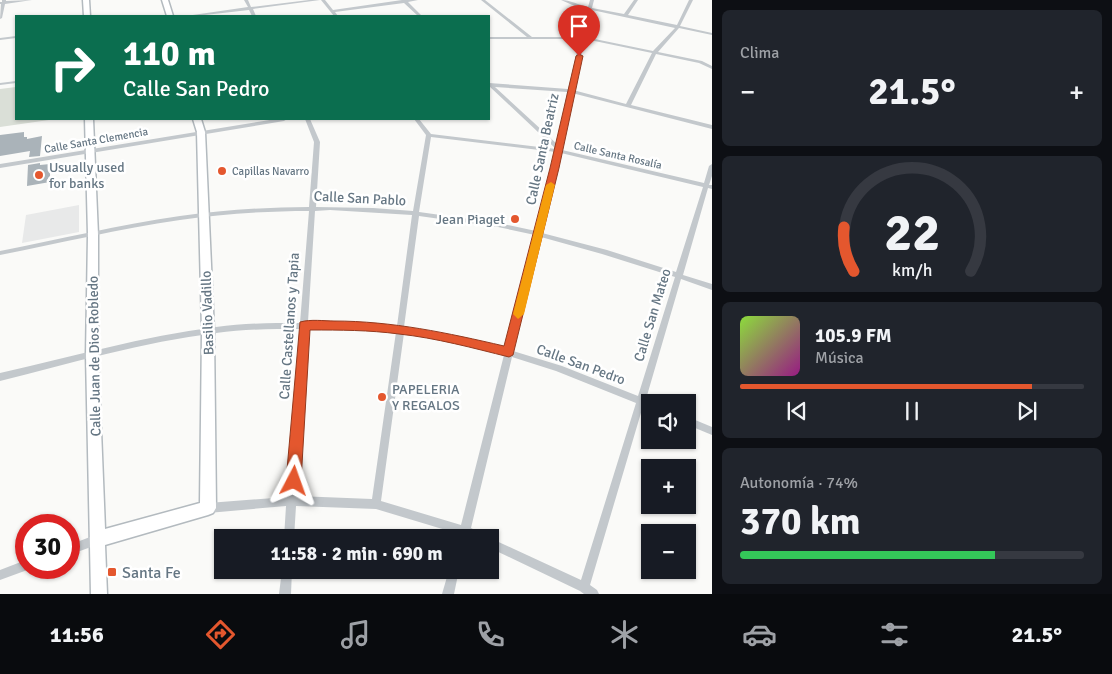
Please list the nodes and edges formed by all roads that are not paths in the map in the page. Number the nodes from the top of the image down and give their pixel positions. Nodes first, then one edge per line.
1 (30, 0) edge
2 (86, 0) edge
3 (165, 0) edge
4 (246, 0) edge
5 (318, 0) edge
6 (323, 0) edge
7 (416, 0) edge
8 (483, 0) edge
9 (563, 0) edge
10 (592, 0) edge
11 (636, 0) edge
12 (692, 0) edge
13 (404, 1) edge
14 (3, 2) edge
15 (250, 9) junction
16 (590, 9) junction
17 (332, 11) junction
18 (87, 15) edge
19 (170, 15) edge
20 (197, 15) edge
21 (253, 15) edge
22 (335, 15) edge
23 (419, 15) edge
24 (625, 16) junction
25 (0, 18) edge
26 (678, 27) junction
27 (712, 34) edge
28 (15, 37) edge
29 (530, 37) junction
30 (490, 38) edge
31 (584, 38) junction
32 (0, 39) edge
33 (654, 53) junction
34 (712, 68) edge
35 (15, 82) edge
36 (0, 84) edge
37 (490, 84) edge
38 (490, 85) edge
39 (570, 91) junction
40 (628, 105) junction
41 (89, 120) edge
42 (197, 120) edge
43 (278, 120) edge
44 (307, 120) edge
45 (417, 120) edge
46 (712, 126) edge
47 (201, 132) junction
48 (429, 135) junction
49 (559, 150) junction
50 (89, 151) junction
51 (0, 166) edge
52 (712, 166) edge
53 (709, 186) edge
54 (312, 208) junction
55 (416, 213) junction
56 (203, 215) junction
57 (539, 234) junction
58 (93, 235) junction
59 (0, 253) edge
60 (678, 276) junction
61 (712, 287) edge
62 (304, 325) junction
63 (400, 329) junction
64 (208, 331) junction
65 (509, 352) junction
66 (92, 355) junction
67 (0, 377) edge
68 (643, 394) edge
69 (641, 401) joint
70 (696, 424) edge
71 (712, 431) edge
72 (292, 500) junction
73 (376, 504) junction
74 (208, 508) junction
75 (290, 529) edge
76 (449, 529) edge
77 (465, 529) edge
78 (98, 539) junction
79 (80, 546) edge
80 (499, 546) edge
81 (15, 570) edge
82 (0, 575) edge
83 (286, 579) edge
84 (452, 579) edge
85 (584, 587) junction
86 (99, 594) edge
87 (285, 594) edge
88 (448, 594) edge
89 (593, 594) edge

1 - 14 street
2 - 18 street
3 - 19 street
4 - 15 street
5 - 15 street
6 - 17 street
7 - 13 street
8 - 29 street
9 - 16 street
10 - 16 street, Calle Santa Beatriz
11 - 24 street
12 - 26 street
13 - 17 street
13 - 23 street
14 - 25 street
15 - 20 street
15 - 21 street
16 - 24 street
16 - 31 street, Calle Santa Beatriz
17 - 22 street
24 - 26 street
26 - 27 street
26 - 33 street
28 - 32 street
29 - 30 street
29 - 31 street
31 - 33 street
31 - 39 street, Calle Santa Beatriz
33 - 34 street
33 - 40 street
35 - 36 street
37 - 39 street
38 - 49 street
39 - 40 street
39 - 49 street, Calle Santa Beatriz
40 - 46 street
41 - 50 street, Calle Juan de Dios Robledo
42 - 47 street, Basilio Vadillo
43 - 47 street, Calle Santa Clemencia
44 - 54 street, Calle Castellanos y Tapia
45 - 48 street
47 - 50 street, Calle Santa Clemencia
47 - 56 street, Basilio Vadillo
48 - 49 street, Calle Santa Rosalía
48 - 55 street
49 - 53 street, Calle Santa Rosalía
49 - 57 street, Calle Santa Beatriz
50 - 51 street, Calle Santa Clemencia
50 - 58 street, Calle Juan de Dios Robledo
52 - 53 street, Calle San Mateo
53 - 60 street, Calle San Mateo
54 - 55 street, Calle San Pablo
54 - 56 street, Calle San Pablo
54 - 62 street, Calle Castellanos y Tapia
55 - 57 street, Calle San Pablo
55 - 63 street
56 - 58 street, Calle San Pablo
56 - 64 street, Basilio Vadillo
57 - 60 street, Calle San Pablo
57 - 65 street, Calle Santa Beatriz
58 - 59 street, Calle San Pablo
58 - 66 street, Calle Juan de Dios Robledo
60 - 61 street, Calle San Pablo
60 - 68 street, Calle San Mateo
62 - 63 street, Calle San Pedro
62 - 64 street, Calle San Pedro
62 - 72 street, Calle Castellanos y Tapia
63 - 65 street, Calle San Pedro
63 - 73 street
64 - 66 street, Calle San Pedro
64 - 74 street, Basilio Vadillo
65 - 69 street, Calle San Pedro
65 - 77 street, Calle Santa Beatriz
66 - 67 street, Calle San Pedro
66 - 78 street, Calle Juan de Dios Robledo
69 - 85 street, Calle San Mateo
70 - 71 street
72 - 73 street
72 - 74 street
72 - 75 street, Calle Castellanos y Tapia
73 - 76 street
74 - 78 street
78 - 79 street
78 - 86 street, Calle Juan de Dios Robledo
80 - 85 street
81 - 82 street
83 - 87 street
84 - 88 street
85 - 89 street

